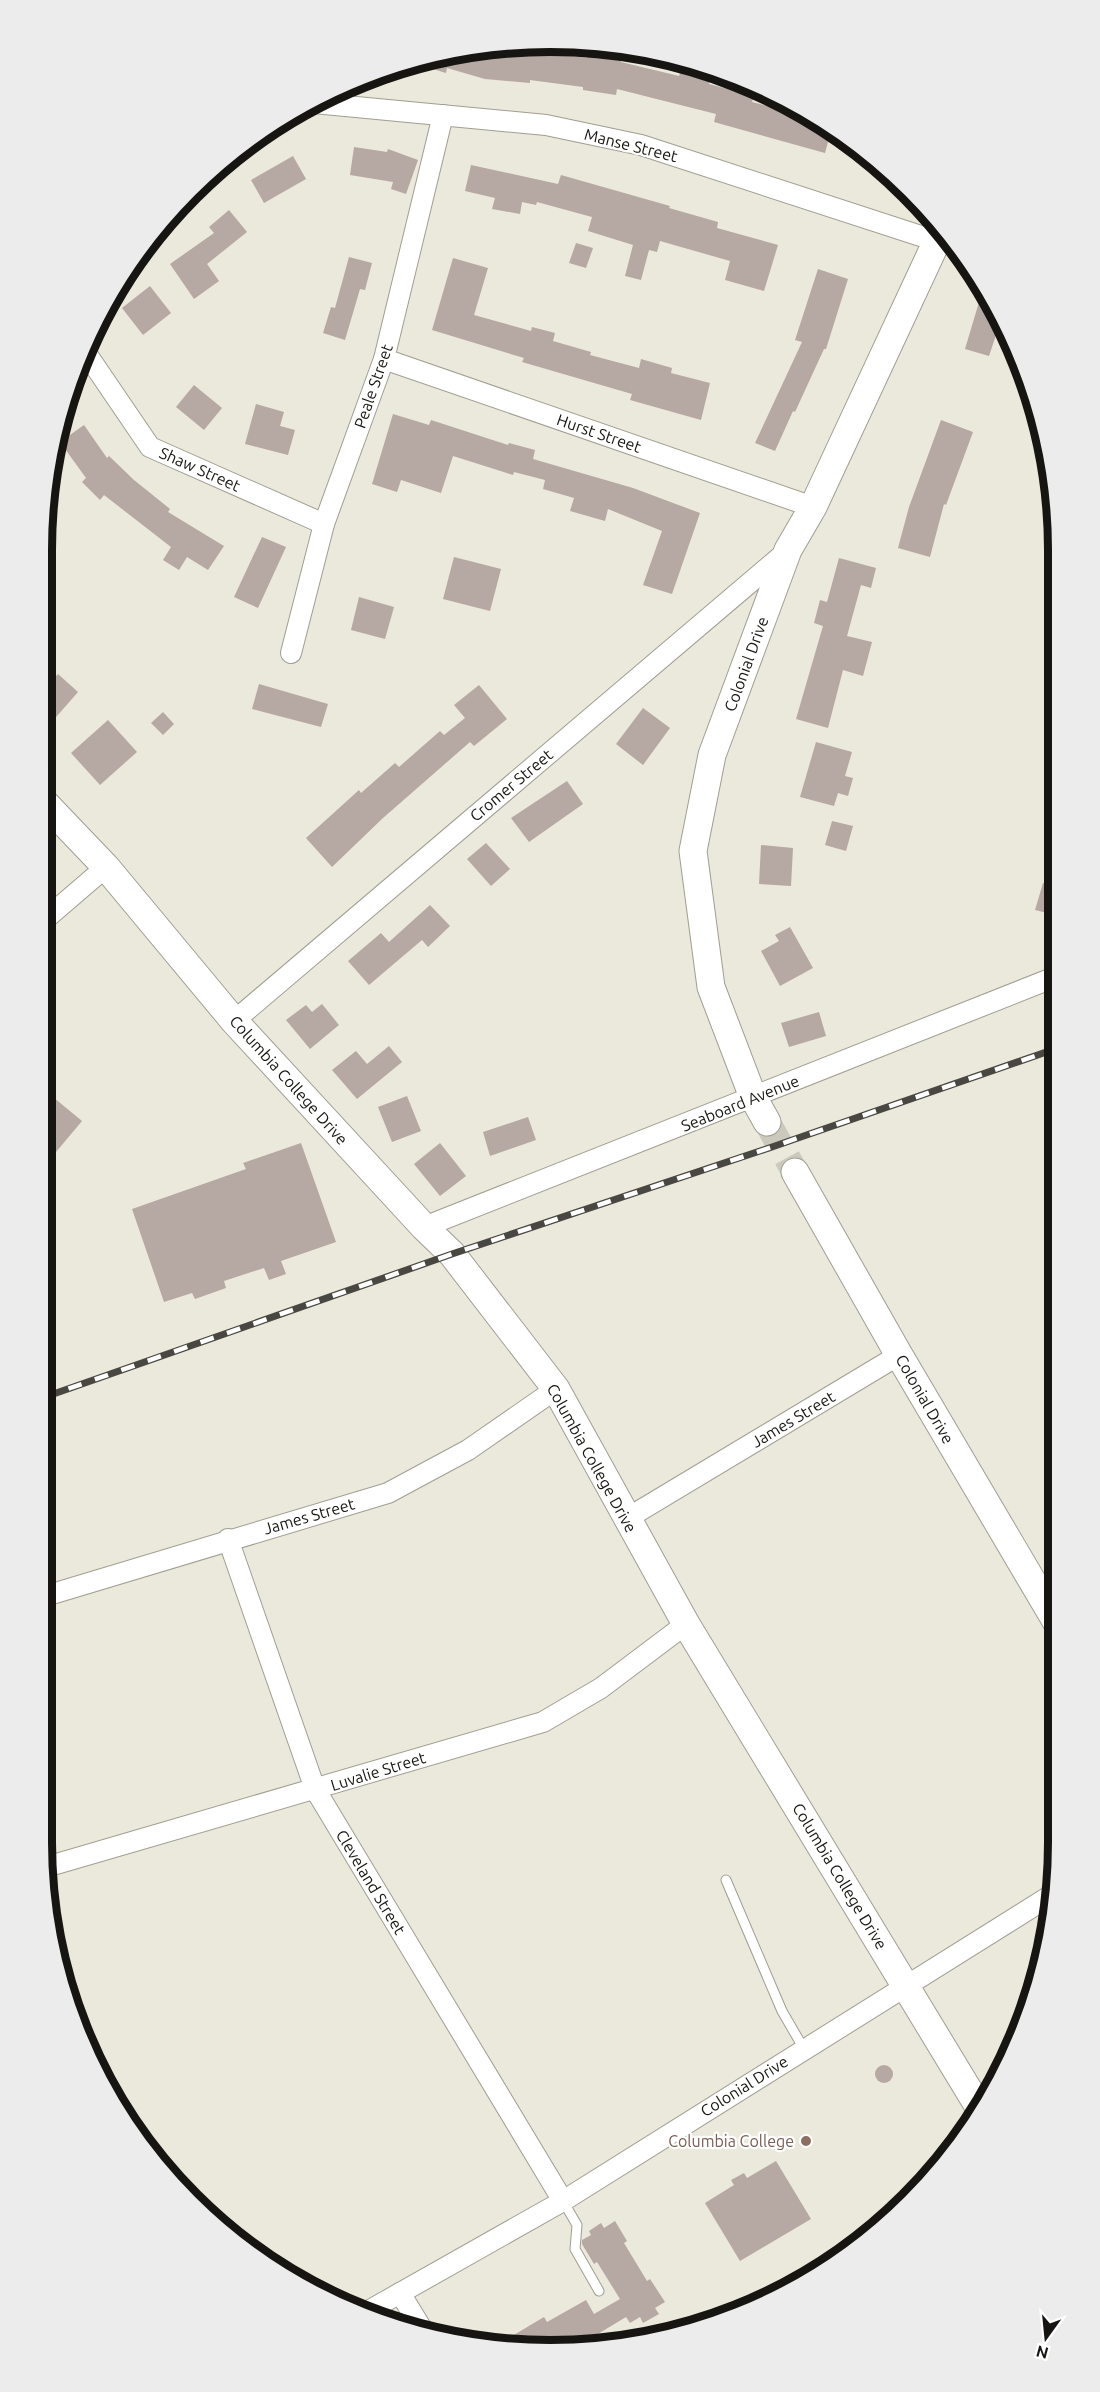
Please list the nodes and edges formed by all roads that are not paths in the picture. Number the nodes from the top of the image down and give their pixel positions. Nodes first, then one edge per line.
1 (329, 104) edge
2 (443, 115) junction
3 (934, 233) edge
4 (938, 238) edge
5 (90, 359) edge
6 (384, 359) junction
7 (813, 507) junction
8 (324, 524) junction
9 (788, 550) junction
10 (291, 653) dead end
11 (52, 810) edge
12 (106, 867) junction
13 (52, 913) edge
14 (1048, 981) edge
15 (234, 1021) junction
16 (753, 1097) junction
17 (766, 1122) tunnel mouth
18 (795, 1172) tunnel mouth
19 (424, 1227) junction
20 (899, 1355) junction
21 (556, 1389) junction
22 (626, 1519) junction
23 (228, 1539) junction
24 (52, 1594) edge
25 (1048, 1608) edge
26 (686, 1624) junction
27 (315, 1789) junction
28 (53, 1865) edge
29 (726, 1880) dead end
30 (1044, 1900) edge
31 (906, 1984) junction
32 (804, 2049) junction
33 (975, 2101) edge
34 (563, 2201) junction
35 (599, 2290) dead end
36 (400, 2293) junction
37 (375, 2307) edge
38 (418, 2322) edge

1 - 2 street, Manse Street
2 - 3 street, Manse Street
2 - 6 street, Peale Street
4 - 7 street, Colonial Drive
5 - 8 street, Shaw Street
6 - 7 street, Hurst Street
6 - 8 street, Peale Street
7 - 9 street, Colonial Drive
8 - 10 street, Peale Street
9 - 15 street, Cromer Street
9 - 16 street, Colonial Drive
11 - 12 street, Columbia College Drive
12 - 13 street
12 - 15 street, Columbia College Drive
14 - 16 street, Seaboard Avenue
15 - 19 street, Columbia College Drive
16 - 17 street, Colonial Drive
16 - 19 street, Seaboard Avenue
18 - 20 street, Colonial Drive
19 - 21 street, Columbia College Drive
20 - 22 street, James Street
20 - 25 street, Colonial Drive
21 - 22 street, Columbia College Drive
21 - 23 street, James Street
22 - 26 street, Columbia College Drive
23 - 24 street, James Street
23 - 27 street, Cleveland Street
26 - 27 street, Luvalie Street
26 - 31 street, Columbia College Drive
27 - 28 street, Luvalie Street
27 - 34 street, Cleveland Street
29 - 32 lane
30 - 31 street, Colonial Drive
31 - 32 street, Colonial Drive
31 - 33 street, Columbia College Drive
32 - 34 street, Colonial Drive
34 - 35 lane
34 - 36 street, Colonial Drive
36 - 37 street, Colonial Drive
36 - 38 street

